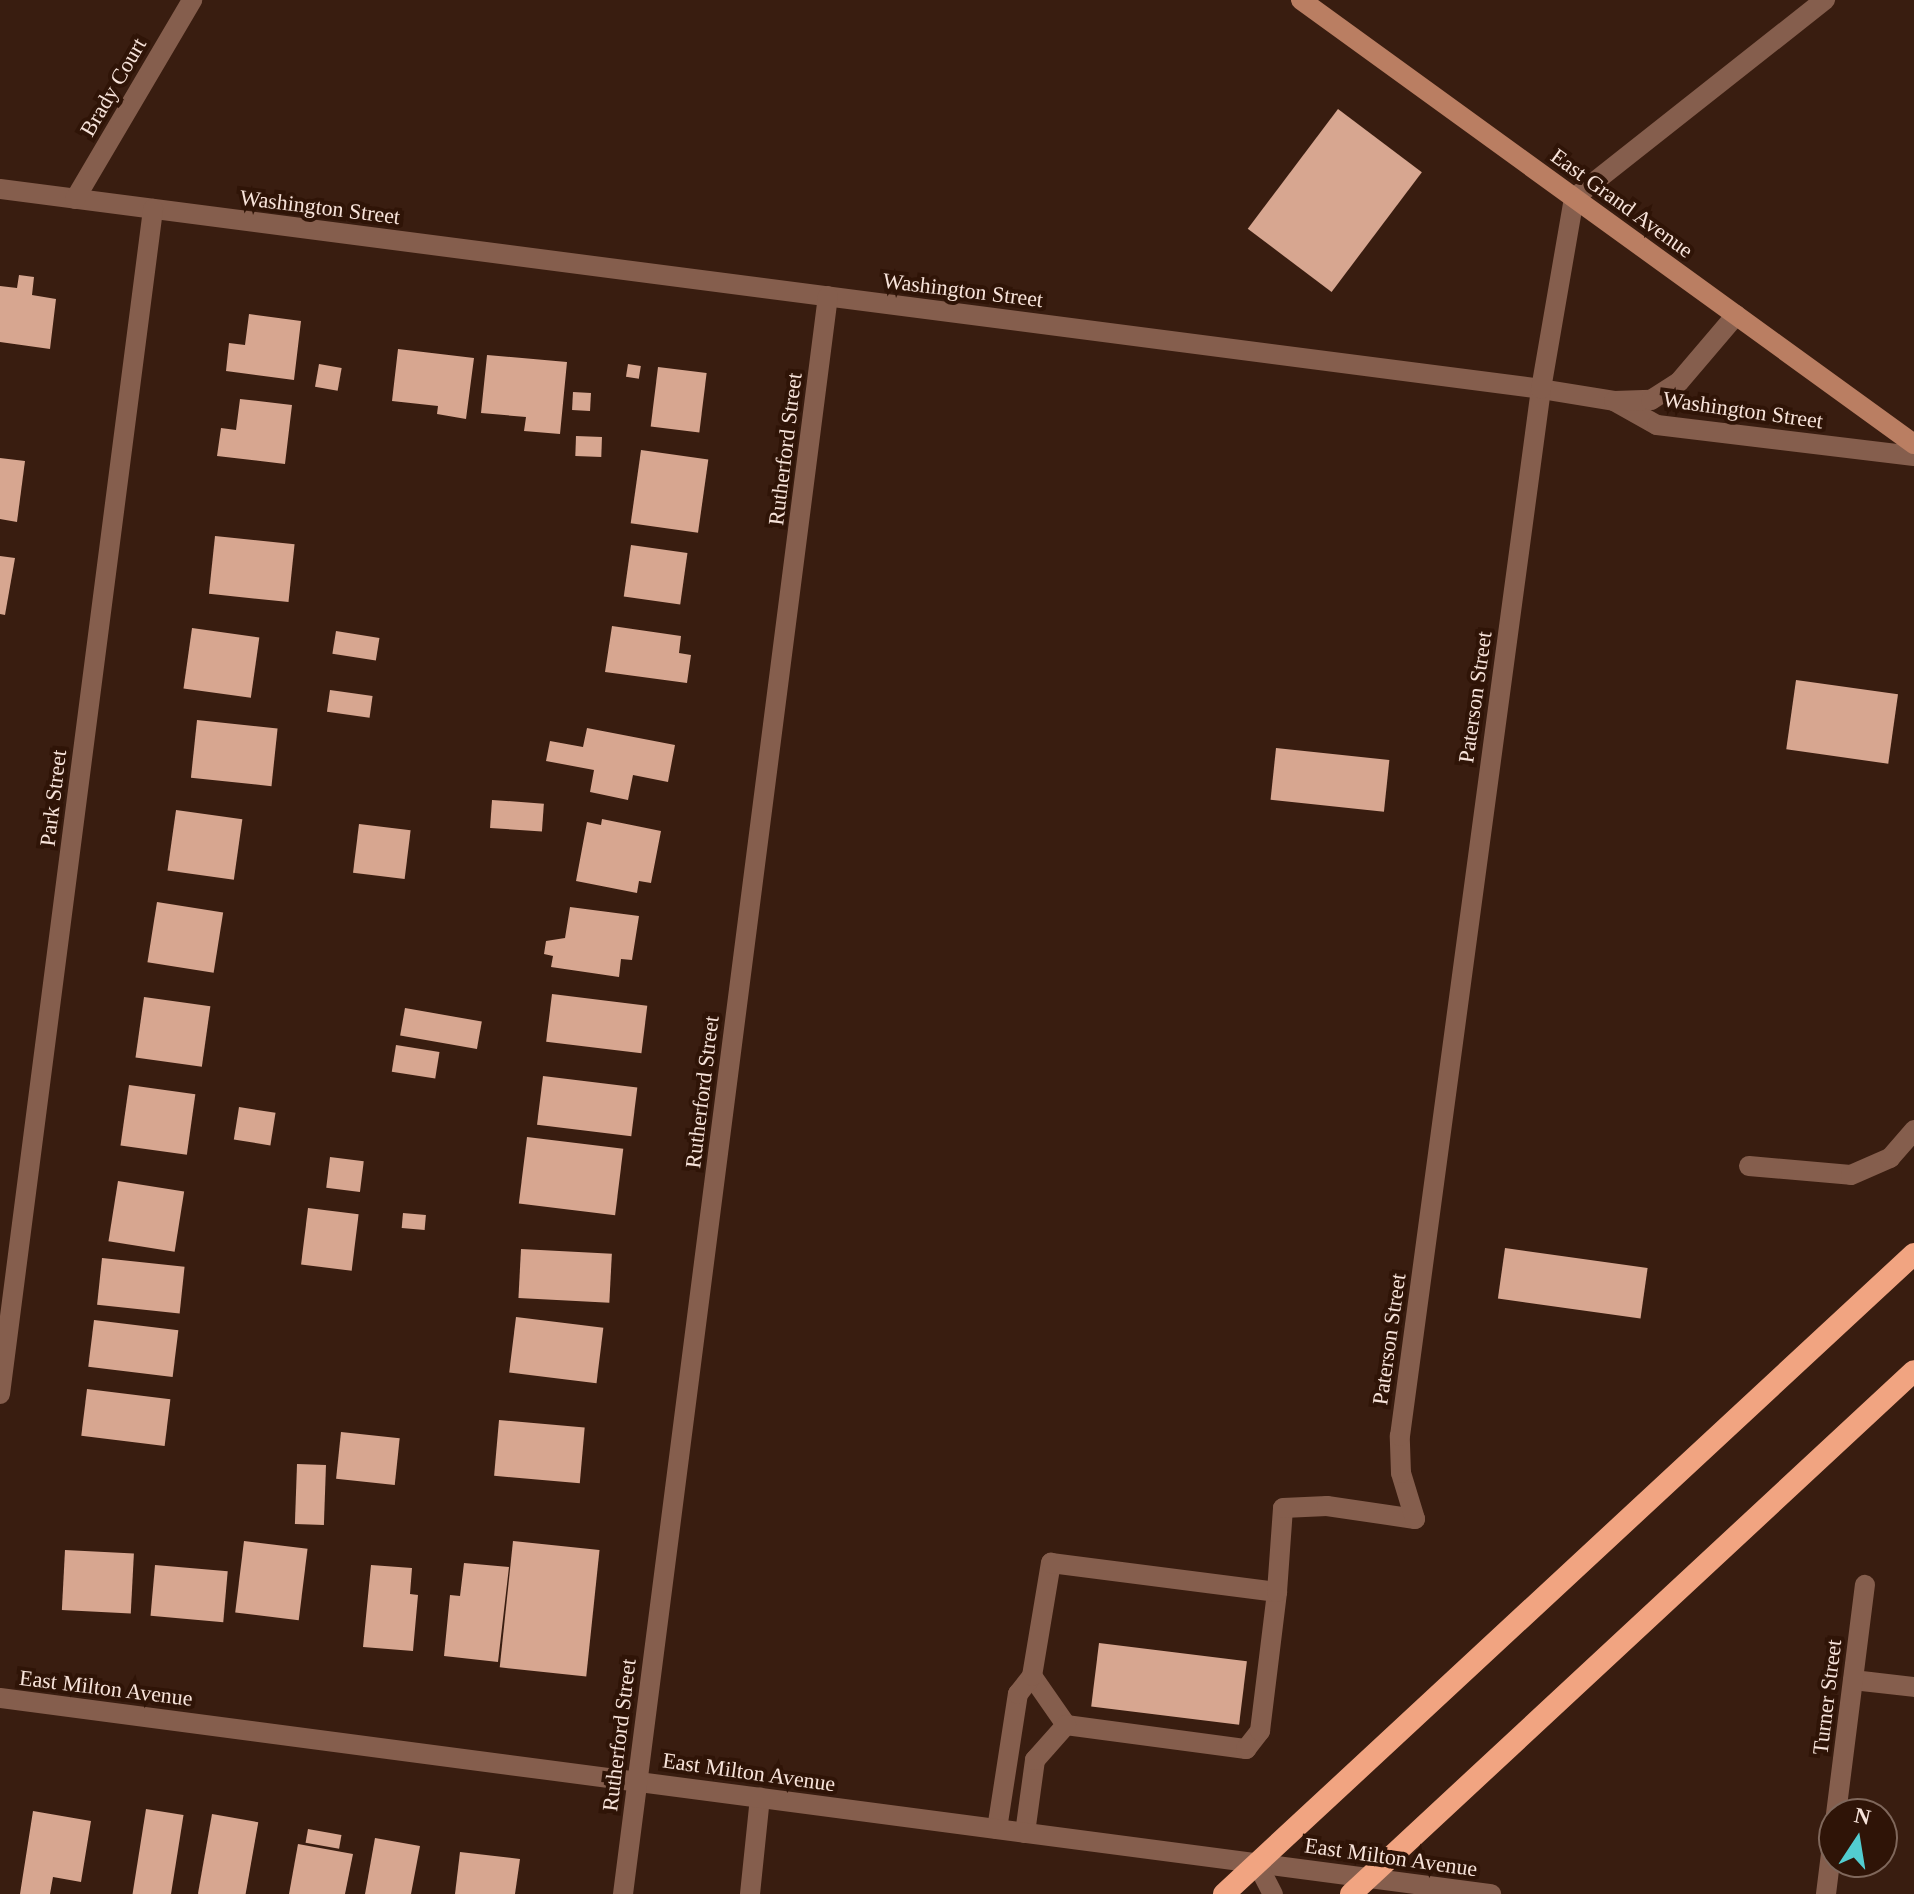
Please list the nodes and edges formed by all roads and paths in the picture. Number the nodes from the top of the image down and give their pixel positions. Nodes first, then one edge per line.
1 (192, 0) edge
2 (1301, 0) edge
3 (1825, 0) edge
4 (0, 189) edge
5 (1574, 198) junction
6 (75, 199) junction
7 (153, 209) junction
8 (828, 296) junction
9 (1736, 315) junction
10 (1541, 389) junction
11 (1614, 401) junction
12 (1914, 444) edge
13 (1914, 456) edge
14 (1914, 1130) edge
15 (1749, 1166) dead end
16 (1914, 1254) edge
17 (1914, 1371) edge
18 (0, 1394) edge
19 (1865, 1585) dead end
20 (1277, 1592) junction
21 (1032, 1676) junction
22 (1853, 1680) junction
23 (1914, 1687) edge
24 (0, 1698) edge
25 (1066, 1725) junction
26 (637, 1781) junction
27 (760, 1798) junction
28 (1838, 1798) edge
29 (997, 1829) junction
30 (1025, 1833) junction
31 (1257, 1863) junction
32 (1368, 1878) junction
33 (623, 1894) edge
34 (750, 1894) edge
35 (1224, 1894) edge
36 (1273, 1894) edge
37 (1351, 1894) edge
38 (1491, 1894) edge

1 - 6 street, Brady Court
2 - 5 main road, East Grand Avenue
3 - 5 street
4 - 6 street, Washington Street
5 - 9 main road, East Grand Avenue
5 - 10 street, Paterson Street
6 - 7 street, Washington Street
7 - 8 street, Washington Street
7 - 18 street, Park Street
8 - 10 street, Washington Street
8 - 26 street, Rutherford Street
9 - 11 street
9 - 12 main road, East Grand Avenue
10 - 11 street, Washington Street
10 - 20 street, Paterson Street
11 - 13 street, Washington Street
14 - 15 street
16 - 31 highway
17 - 32 highway
19 - 22 street, Turner Street
20 - 21 street
20 - 25 street
21 - 25 street
21 - 29 street
22 - 23 street
22 - 28 street, Turner Street
24 - 26 street, East Milton Avenue
25 - 30 street
26 - 27 street, East Milton Avenue
26 - 33 street, Rutherford Street
27 - 29 street, East Milton Avenue
27 - 34 street
29 - 30 street, East Milton Avenue
30 - 31 street, East Milton Avenue
31 - 32 street, East Milton Avenue
31 - 35 highway
31 - 36 street
32 - 37 highway
32 - 38 street, East Milton Avenue

